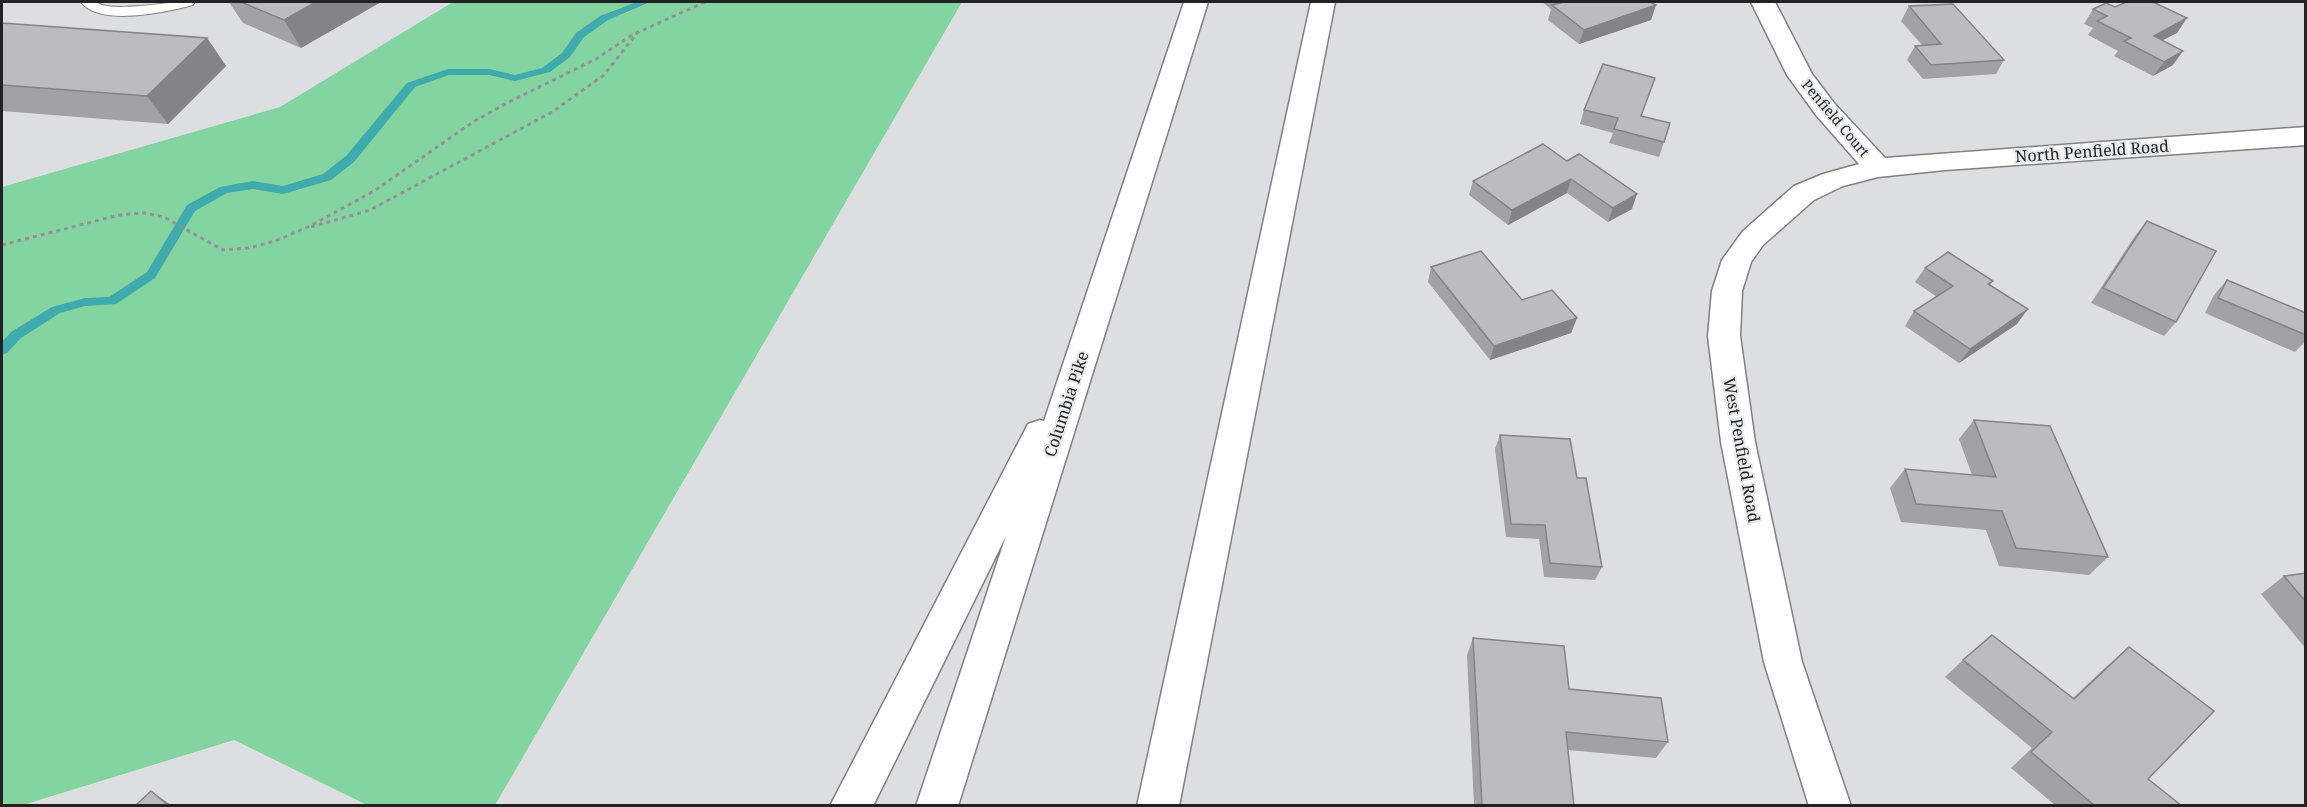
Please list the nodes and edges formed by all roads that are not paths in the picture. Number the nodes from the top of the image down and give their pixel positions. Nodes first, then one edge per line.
1 (88, 2) edge
2 (188, 2) edge
3 (1196, 2) edge
4 (1323, 2) edge
5 (1763, 2) edge
6 (2306, 136) edge
7 (1878, 168) junction
8 (1087, 340) junction
9 (851, 806) edge
10 (937, 806) edge
11 (1158, 806) edge
12 (1830, 806) edge

1 - 2 lane
3 - 8 main road, Columbia Pike
4 - 11 main road
5 - 7 main road, Penfield Court
6 - 7 main road, North Penfield Road
7 - 12 main road, West Penfield Road
8 - 9 main road
8 - 10 main road, Columbia Pike

